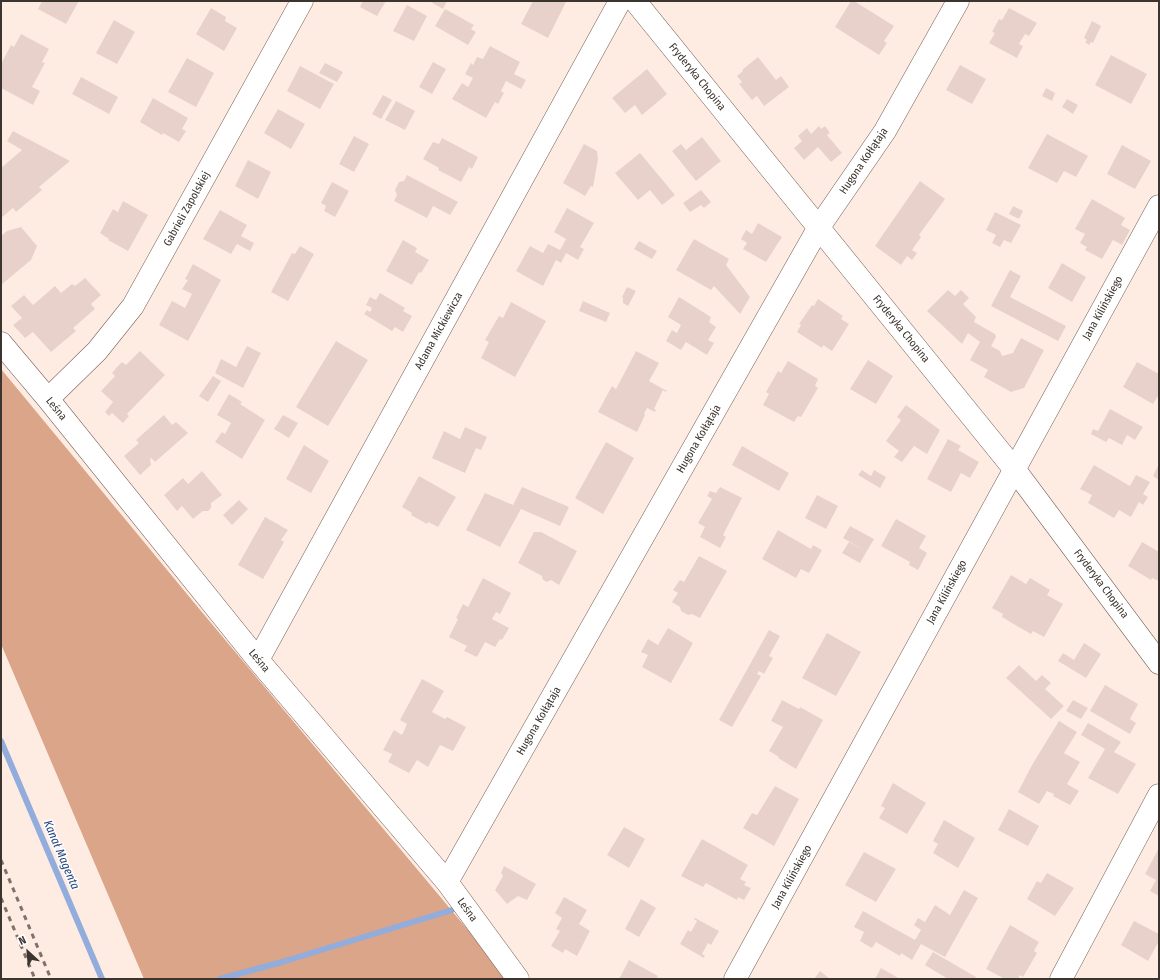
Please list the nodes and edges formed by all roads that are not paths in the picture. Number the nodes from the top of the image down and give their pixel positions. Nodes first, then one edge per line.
1 (302, 1) edge
2 (620, 1) edge
3 (635, 1) edge
4 (958, 1) edge
5 (1159, 206) edge
6 (819, 227) junction
7 (1, 343) edge
8 (48, 399) junction
9 (1015, 470) junction
10 (258, 660) junction
11 (1159, 662) edge
12 (1159, 795) edge
13 (447, 882) junction
14 (518, 979) edge
15 (735, 979) edge
16 (1061, 979) edge

1 - 8 street, Gabrieli Zapolskiej
2 - 10 street, Adama Mickiewicza
3 - 6 street, Fryderyka Chopina
4 - 6 street, Hugona Kołłątaja
5 - 9 street, Jana Kilińskiego
6 - 9 street, Fryderyka Chopina
6 - 13 street, Hugona Kołłątaja
7 - 8 street, Leśna
8 - 10 street, Leśna
9 - 11 street, Fryderyka Chopina
9 - 15 street, Jana Kilińskiego
10 - 13 street, Leśna
12 - 16 street
13 - 14 street, Leśna

